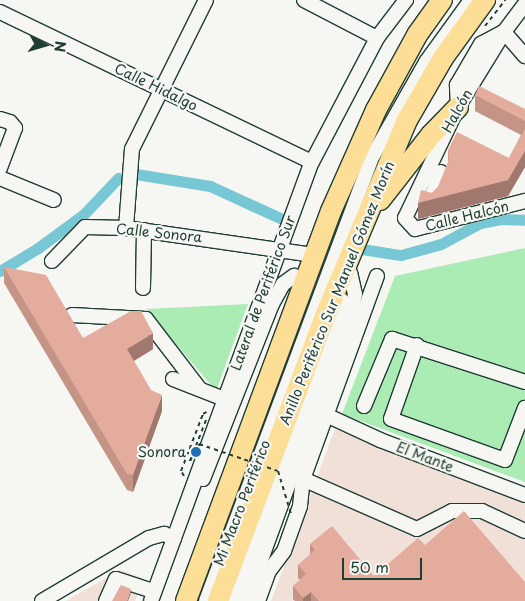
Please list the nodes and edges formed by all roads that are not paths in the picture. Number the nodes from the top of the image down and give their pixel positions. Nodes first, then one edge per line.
1 (206, 0) edge
2 (304, 0) edge
3 (406, 0) edge
4 (430, 0) edge
5 (442, 0) edge
6 (452, 0) edge
7 (471, 0) edge
8 (485, 0) edge
9 (525, 4) edge
10 (0, 12) edge
11 (504, 32) junction
12 (417, 35) junction
13 (377, 38) junction
14 (525, 56) edge
15 (162, 90) junction
16 (458, 107) junction
17 (0, 119) edge
18 (312, 162) junction
19 (0, 168) edge
20 (441, 172) dead end
21 (0, 178) edge
22 (54, 200) dead end
23 (430, 200) edge
24 (525, 201) edge
25 (362, 223) junction
26 (409, 225) joint
27 (126, 228) junction
28 (144, 230) junction
29 (279, 248) junction
30 (306, 254) dead end
31 (52, 261) dead end
32 (350, 272) dead end
33 (294, 276) dead end
34 (377, 276) dead end
35 (144, 288) dead end
36 (341, 300) dead end
37 (72, 315) edge
38 (417, 345) junction
39 (173, 379) dead end
40 (525, 382) edge
41 (199, 388) junction
42 (224, 399) junction
43 (364, 406) dead end
44 (525, 408) edge
45 (326, 415) junction
46 (303, 479) junction
47 (525, 495) edge
48 (525, 530) edge
49 (176, 532) junction
50 (204, 552) junction
51 (153, 596) edge
52 (42, 601) edge
53 (106, 601) edge
54 (176, 601) edge
55 (186, 601) edge
56 (196, 601) edge
57 (206, 601) edge
58 (218, 601) edge
59 (234, 601) edge
60 (246, 601) edge
61 (258, 601) edge

1 - 15 street
2 - 13 street
3 - 13 street, Lateral de Periférico Sur
4 - 12 highway
5 - 12 highway
6 - 56 street, Mi Macro Periférico
7 - 57 street, Mi Macro Periférico
8 - 25 highway, Anillo Periférico Sur Manuel Gómez Morín
9 - 11 street
10 - 15 street, Calle Hidalgo
11 - 14 street
11 - 16 street
12 - 50 highway
13 - 18 street, Lateral de Periférico Sur
15 - 18 street, Calle Hidalgo
15 - 27 street
16 - 25 highway
16 - 26 street, Halcón
17 - 19 street
18 - 29 street, Lateral de Periférico Sur
20 - 23 street
21 - 22 street
24 - 26 street, Calle Halcón
25 - 58 highway, Anillo Periférico Sur Manuel Gómez Morín
27 - 28 street, Calle Sonora
27 - 31 street, Calle Sonora
28 - 29 street, Calle Sonora
28 - 35 street
29 - 30 street, Calle Sonora
29 - 42 street, Lateral de Periférico Sur
32 - 60 street
33 - 49 street
34 - 45 street
36 - 59 street
37 - 41 street
38 - 40 street
38 - 43 street
38 - 44 street
39 - 41 street
41 - 42 street
42 - 49 street, Lateral de Periférico Sur
45 - 46 street
45 - 47 street, El Mante
46 - 48 street
46 - 61 street
49 - 51 street, Lateral de Periférico Sur
49 - 52 street
50 - 54 highway
50 - 55 highway
51 - 53 street

